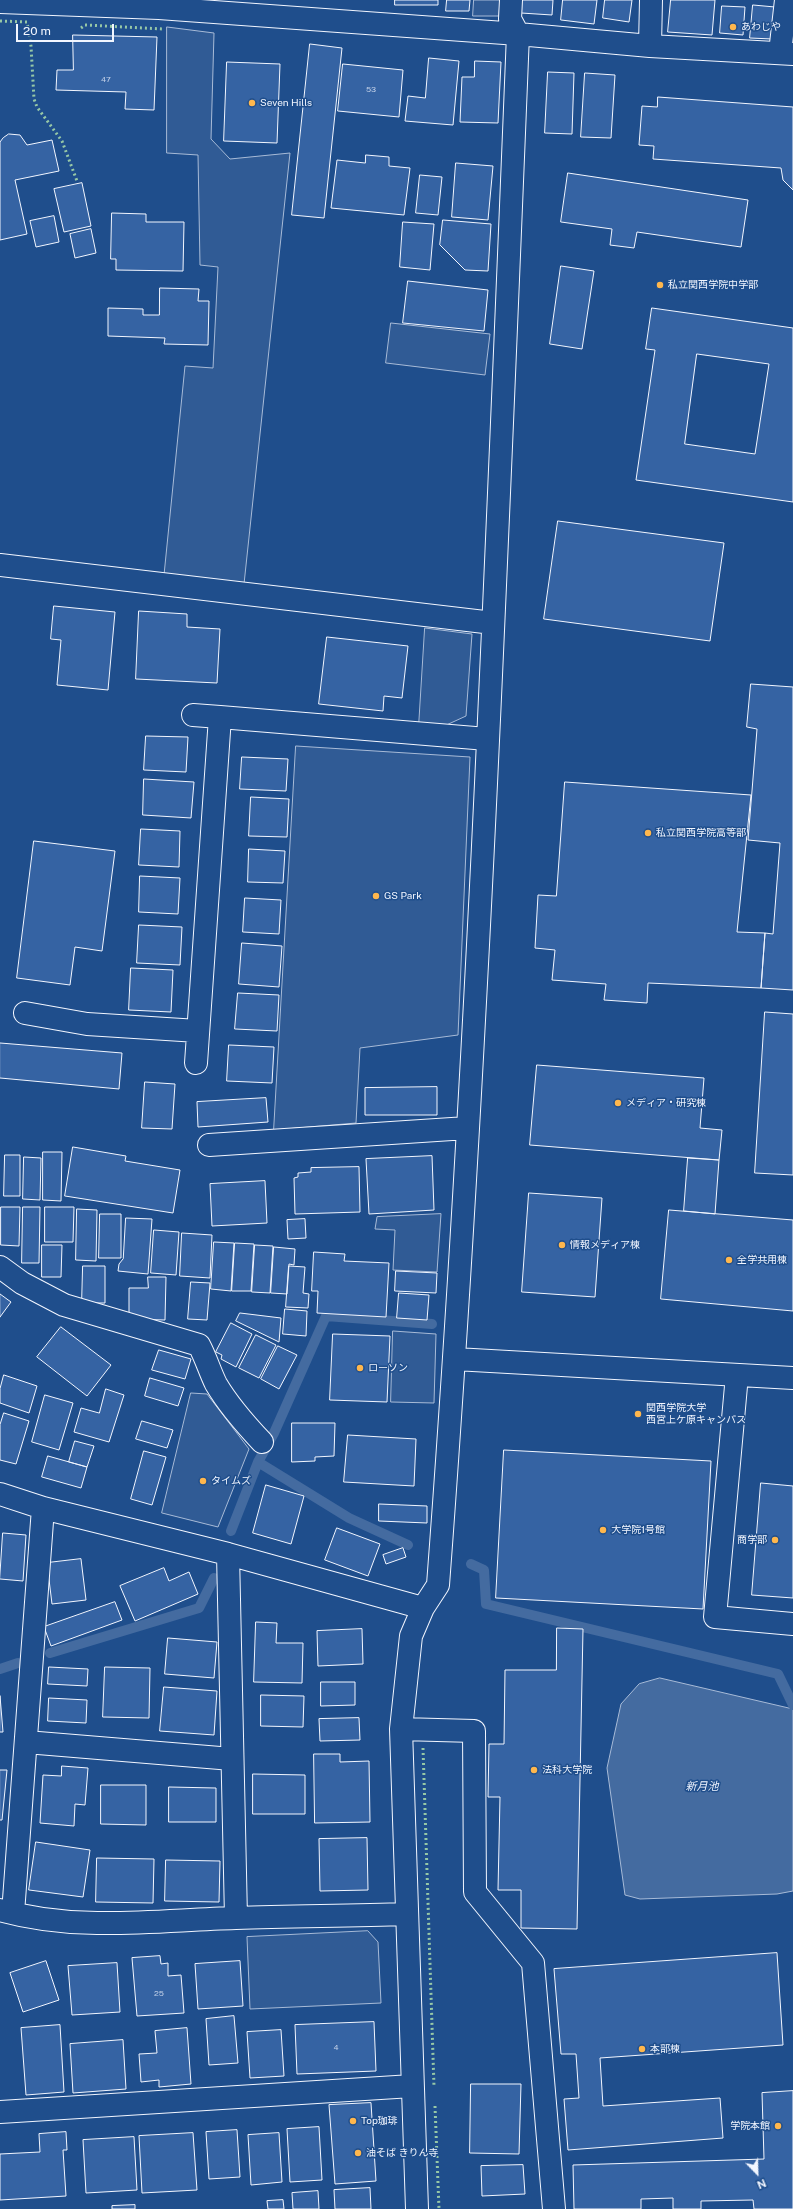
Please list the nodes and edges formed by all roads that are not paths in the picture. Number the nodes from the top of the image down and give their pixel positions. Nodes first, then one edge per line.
1 (511, 0) edge
2 (651, 0) edge
3 (786, 0) edge
4 (0, 2) edge
5 (159, 4) edge
6 (518, 34) junction
7 (650, 46) junction
8 (787, 54) edge
9 (0, 565) edge
10 (493, 623) junction
11 (193, 715) dead end
12 (220, 717) junction
13 (487, 739) junction
14 (25, 1013) dead end
15 (198, 1032) junction
16 (196, 1063) dead end
17 (467, 1128) junction
18 (209, 1145) dead end
19 (0, 1267) edge
20 (455, 1359) junction
21 (737, 1376) junction
22 (793, 1378) edge
23 (262, 1442) dead end
24 (0, 1494) edge
25 (43, 1508) junction
26 (228, 1554) junction
27 (423, 1608) junction
28 (793, 1624) edge
29 (401, 1729) junction
30 (26, 1742) junction
31 (232, 1759) junction
32 (6, 1912) edge
33 (406, 1914) junction
34 (236, 1918) junction
35 (412, 2086) junction
36 (0, 2112) edge
37 (417, 2209) edge
38 (554, 2209) edge

1 - 6 street
2 - 7 street
3 - 8 street
4 - 5 street
5 - 6 street
6 - 7 street
6 - 10 street
7 - 8 street
9 - 10 street
10 - 13 street
11 - 12 street
12 - 13 street
12 - 15 street
13 - 17 street
14 - 15 street
15 - 16 street
17 - 18 street
17 - 20 street
19 - 23 street
20 - 21 street
20 - 27 street
21 - 22 street
21 - 28 street
24 - 25 street
25 - 26 street
25 - 30 street
26 - 27 street
26 - 31 street
27 - 29 street
29 - 33 street
29 - 38 street
30 - 31 street
30 - 32 street
31 - 34 street
32 - 34 street
33 - 34 street
33 - 35 street
35 - 36 street
35 - 37 street

